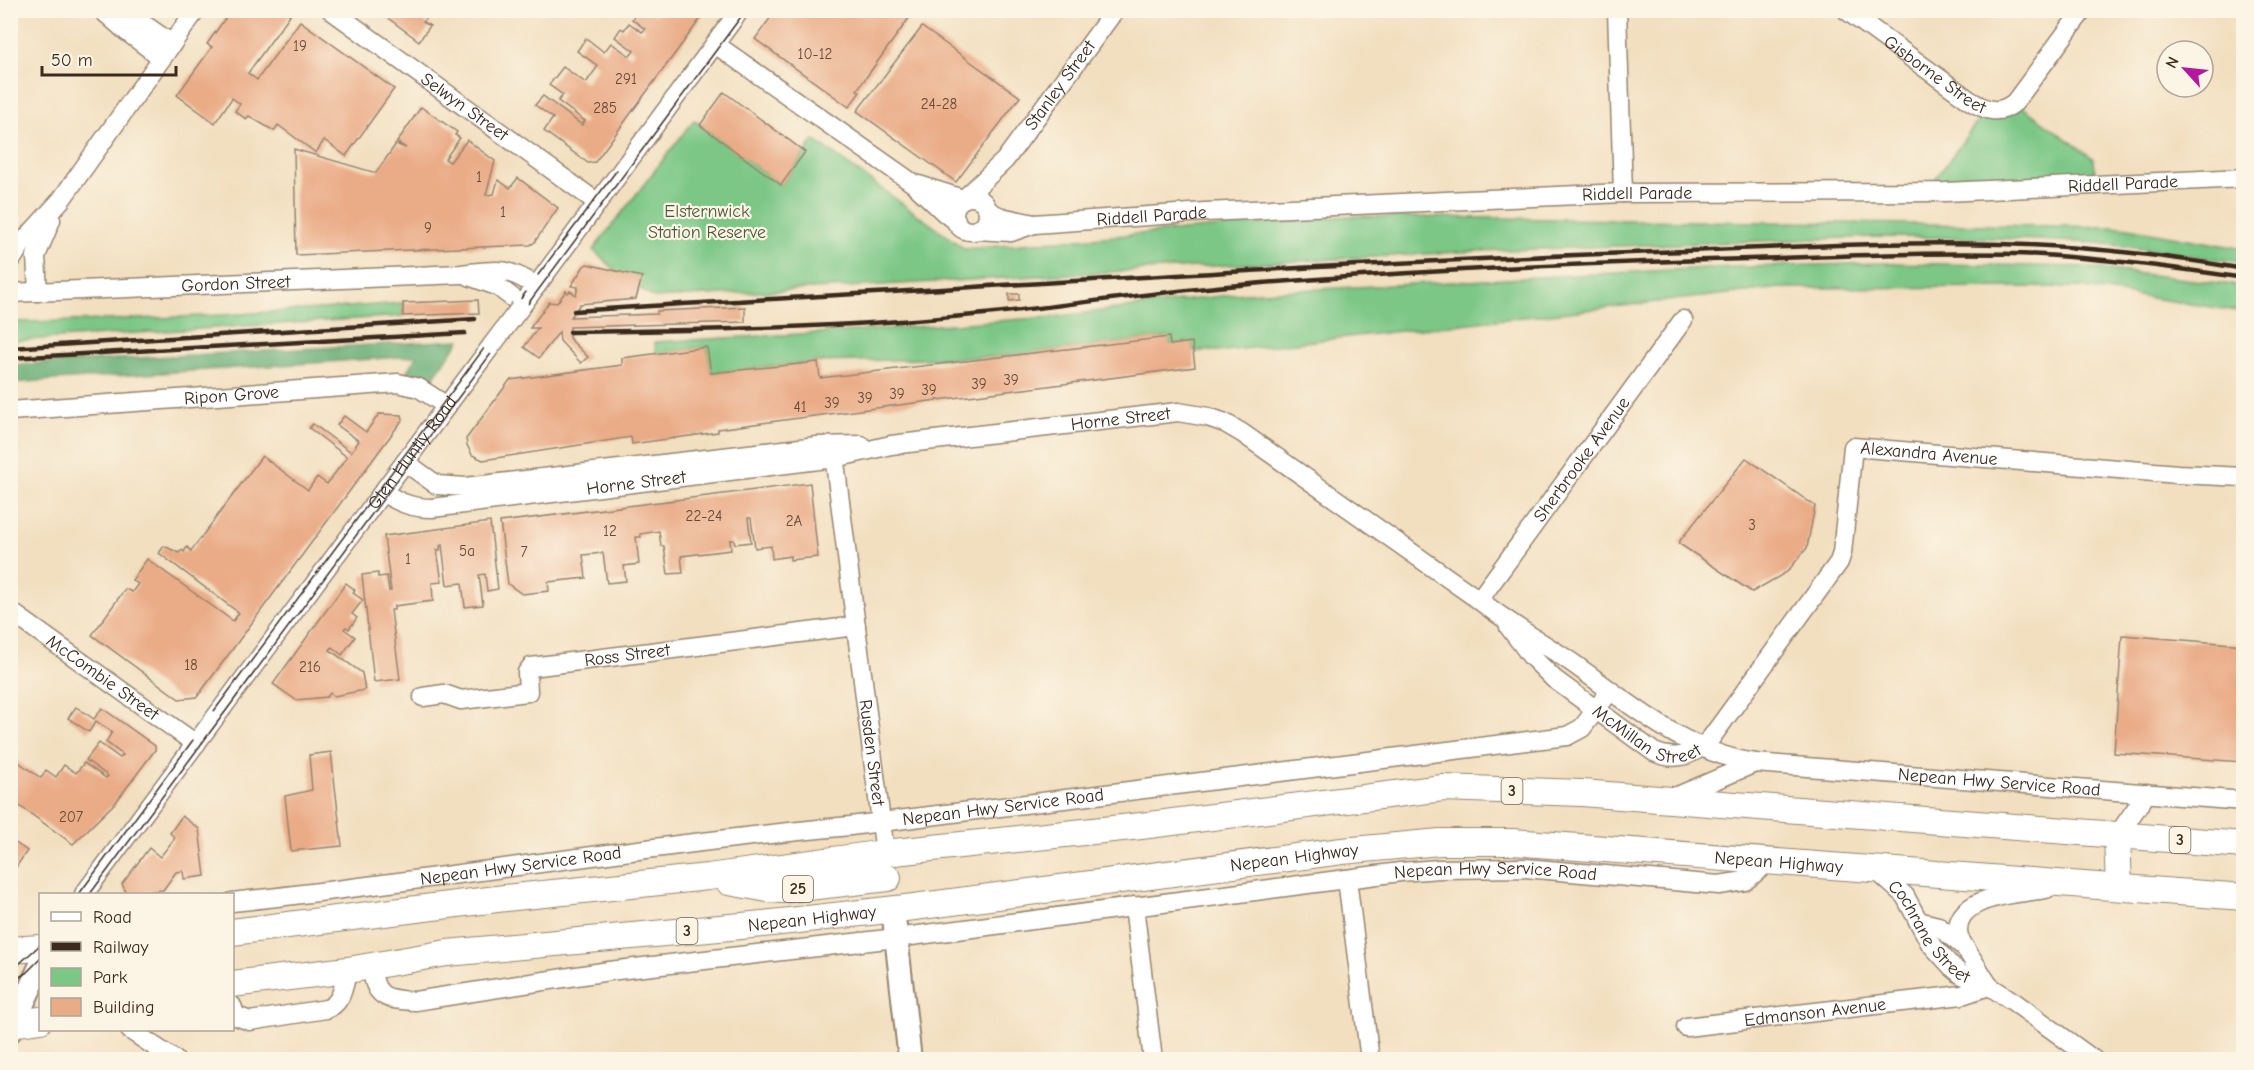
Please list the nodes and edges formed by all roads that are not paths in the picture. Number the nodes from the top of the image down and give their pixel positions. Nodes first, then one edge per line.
1 (102, 10) edge
2 (118, 10) edge
3 (196, 10) edge
4 (331, 10) edge
5 (740, 10) edge
6 (1115, 10) edge
7 (1617, 10) edge
8 (1846, 10) edge
9 (2084, 10) edge
10 (715, 44) junction
11 (167, 51) junction
12 (1005, 160) junction
13 (2244, 178) edge
14 (914, 184) junction
15 (1623, 193) junction
16 (964, 198) junction
17 (61, 200) junction
18 (598, 203) junction
19 (987, 210) junction
20 (956, 220) junction
21 (1034, 224) junction
22 (976, 230) junction
23 (10, 262) edge
24 (462, 274) junction
25 (536, 286) junction
26 (38, 292) junction
27 (10, 293) edge
28 (521, 306) junction
29 (1683, 320) dead end
30 (447, 406) junction
31 (10, 411) edge
32 (1208, 417) joint
33 (834, 452) junction
34 (405, 462) junction
35 (2244, 477) edge
36 (383, 492) junction
37 (492, 493) junction
38 (1479, 600) junction
39 (10, 611) edge
40 (1506, 622) junction
41 (856, 626) junction
42 (1610, 691) junction
43 (423, 697) dead end
44 (1596, 710) junction
45 (196, 744) junction
46 (1701, 747) junction
47 (1755, 763) junction
48 (2147, 793) junction
49 (1666, 801) junction
50 (2244, 801) edge
51 (880, 822) junction
52 (2117, 836) junction
53 (2244, 845) edge
54 (885, 853) junction
55 (1771, 860) junction
56 (1875, 869) junction
57 (708, 877) junction
58 (888, 878) junction
59 (1347, 879) junction
60 (2068, 885) junction
61 (2119, 886) junction
62 (85, 893) edge
63 (309, 893) junction
64 (2244, 897) edge
65 (234, 902) edge
66 (1134, 906) junction
67 (892, 909) junction
68 (322, 921) junction
69 (1918, 921) junction
70 (234, 932) edge
71 (926, 934) joint
72 (896, 938) junction
73 (1965, 947) junction
74 (39, 948) edge
75 (10, 950) edge
76 (360, 968) junction
77 (39, 969) edge
78 (1972, 971) junction
79 (234, 984) edge
80 (1989, 986) junction
81 (1946, 996) junction
82 (234, 1011) edge
83 (39, 1020) edge
84 (12, 1026) edge
85 (1686, 1027) dead end
86 (133, 1031) edge
87 (176, 1059) edge
88 (910, 1059) edge
89 (1153, 1059) edge
90 (1370, 1059) edge
91 (2094, 1059) edge

1 - 11 street
2 - 11 street
3 - 11 street
4 - 18 street, Selwyn Street
5 - 10 street, Glen Huntly Road
6 - 12 street, Stanley Street
7 - 15 street
8 - 9 street, Gisborne Street
10 - 14 street
10 - 18 street, Glen Huntly Road
11 - 17 street
12 - 16 street, Stanley Street
12 - 19 street, Stanley Street
13 - 15 street, Riddell Parade
14 - 16 street
14 - 20 street
15 - 21 street, Riddell Parade
16 - 19 street
16 - 20 street
17 - 23 street
17 - 26 street
18 - 25 street, Glen Huntly Road
19 - 21 street, Riddell Parade
19 - 22 street
20 - 22 street
21 - 22 street, Riddell Parade
24 - 25 street, Gordon Street
24 - 26 street, Gordon Street
24 - 28 street, Gordon Street
25 - 28 street, Glen Huntly Road
26 - 27 street, Gordon Street
28 - 30 street, Glen Huntly Road, bridge
29 - 38 street, Sherbrooke Avenue
30 - 31 street, Ripon Grove
30 - 34 street, Glen Huntly Road
32 - 33 street, Horne Street
32 - 38 street, McMillan Street
33 - 37 street, Horne Street
33 - 41 street, Rusden Street
34 - 36 street, Glen Huntly Road
34 - 37 street, Horne Street
35 - 46 street, Alexandra Avenue
36 - 37 street, Horne Street
36 - 45 street, Glen Huntly Road
38 - 40 street, McMillan Street
39 - 45 street, McCombie Street
40 - 42 street, McMillan Street
40 - 44 street, McMillan Street
41 - 43 street, Ross Street
41 - 51 street, Rusden Street
42 - 44 street, Nepean Hwy Service Road
42 - 46 street, McMillan Street
44 - 46 street, McMillan Street
44 - 51 street, Nepean Hwy Service Road
45 - 62 street, Glen Huntly Road
46 - 47 street, Nepean Hwy Service Road
47 - 48 street, Nepean Hwy Service Road
47 - 49 street, Nepean Hwy Service Road
48 - 50 street, Nepean Hwy Service Road
48 - 52 street
49 - 52 highway, 3
49 - 54 highway, 3
51 - 54 street, Rusden Street
51 - 63 street, Nepean Hwy Service Road
52 - 53 highway, 3
52 - 61 highway
54 - 57 highway, 3
54 - 58 highway, Rusden Street
55 - 56 highway, Nepean Highway / 3
55 - 59 street, Nepean Hwy Service Road
55 - 67 highway, Nepean Highway / 3
56 - 60 highway, Nepean Highway / 3
56 - 69 street, Cochrane Street
57 - 58 highway, 25
57 - 68 highway, 3
58 - 67 highway, Rusden Street
59 - 66 street, Nepean Hwy Service Road
59 - 90 street
60 - 61 highway, Nepean Highway / 3
60 - 73 street, Cochrane Street
61 - 64 highway, Nepean Highway / 3
63 - 65 street, Nepean Hwy Service Road
63 - 68 street
66 - 71 street, Nepean Hwy Service Road
66 - 89 street
67 - 72 main road, Rusden Street
67 - 76 highway, Nepean Highway / 3
68 - 70 highway, 3
69 - 73 street
69 - 78 street, Cochrane Street
71 - 72 street, Nepean Highway
72 - 76 street
72 - 88 main road, Rusden Street
73 - 78 street, Cochrane Street
74 - 75 highway
76 - 79 highway, Nepean Highway / 3
76 - 82 street
77 - 84 main road
78 - 80 street, Cochrane Street
78 - 81 street
80 - 81 street, Edmanson Avenue
80 - 91 street, Cochrane Street
81 - 85 street, Edmanson Avenue
83 - 84 highway
86 - 87 street

